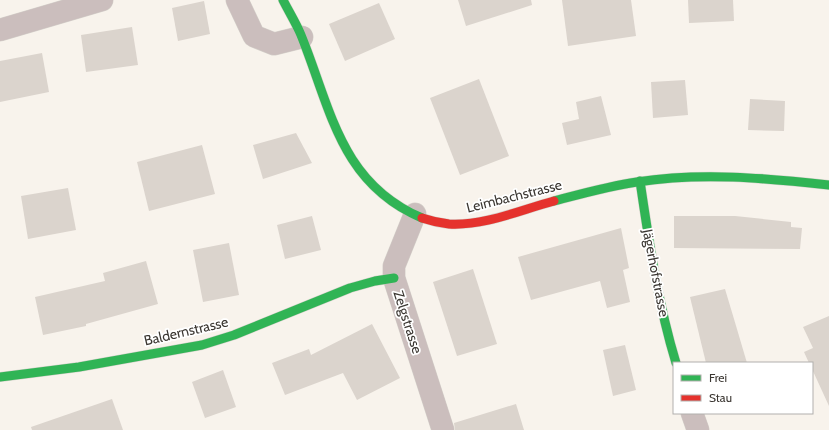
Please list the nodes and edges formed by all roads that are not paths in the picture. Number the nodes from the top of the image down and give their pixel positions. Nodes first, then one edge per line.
1 (102, 0) edge
2 (237, 0) edge
3 (283, 0) edge
4 (0, 30) edge
5 (302, 37) junction
6 (640, 181) junction
7 (829, 184) edge
8 (415, 214) junction
9 (394, 278) junction
10 (676, 362) edge
11 (0, 377) edge
12 (692, 414) edge
13 (443, 430) edge
14 (698, 430) edge

1 - 4 street
2 - 5 street
3 - 5 street, Leimbachstrasse
5 - 8 street, Leimbachstrasse
6 - 7 street, Leimbachstrasse
6 - 8 street, Leimbachstrasse
6 - 10 street, Jägerhofstrasse
8 - 9 street, Zelgstrasse
9 - 11 street, Baldernstrasse
9 - 13 street, Zelgstrasse
12 - 14 street

